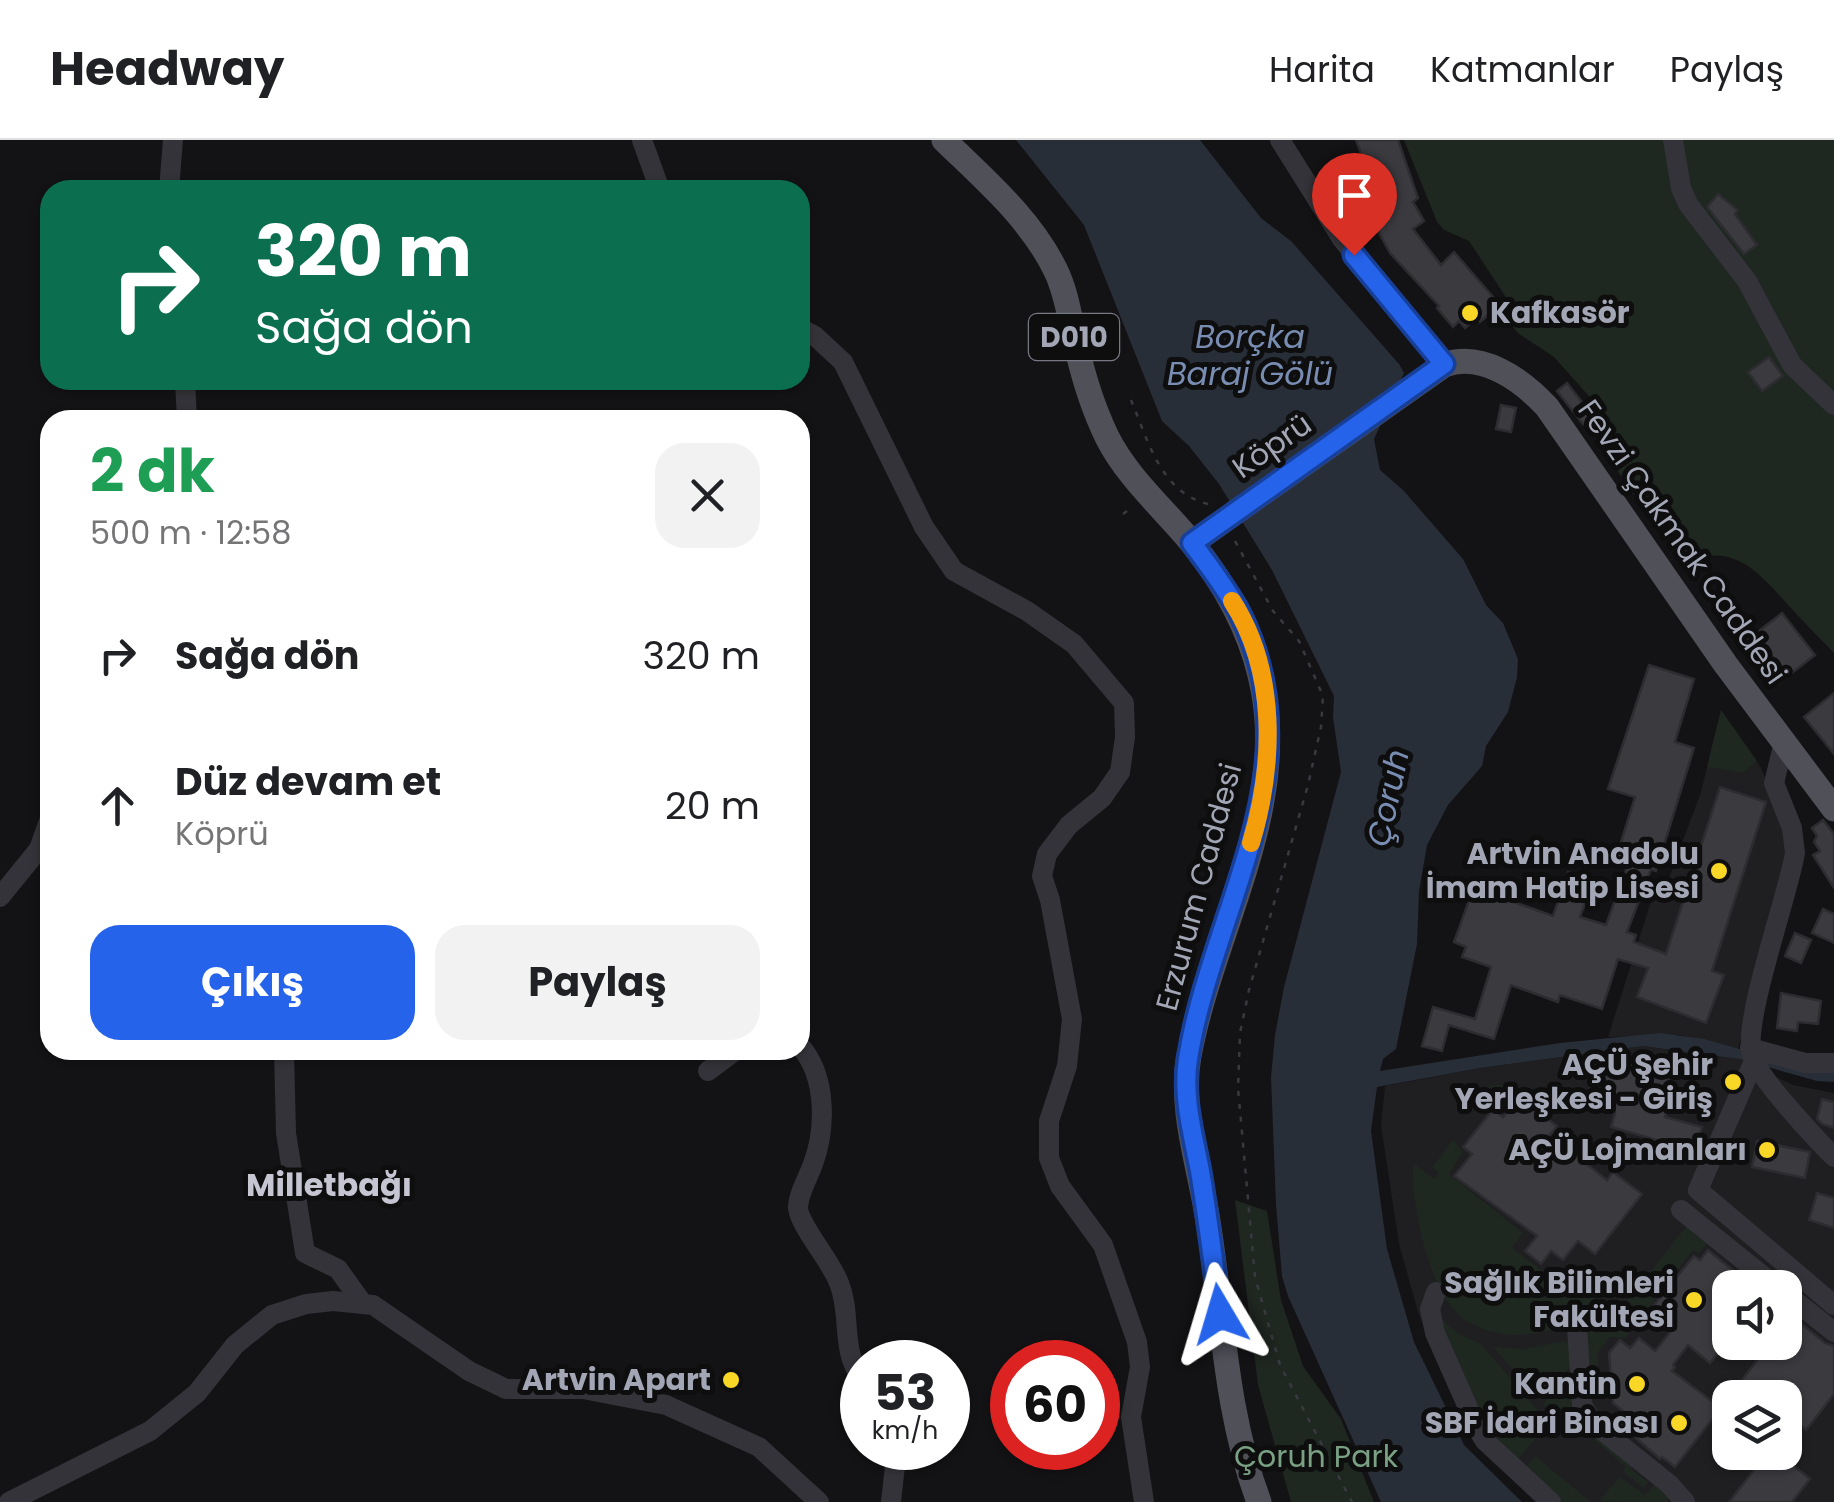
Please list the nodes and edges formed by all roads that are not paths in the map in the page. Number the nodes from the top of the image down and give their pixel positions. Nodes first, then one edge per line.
1 (173, 140) edge
2 (642, 140) edge
3 (944, 140) edge
4 (1673, 140) edge
5 (1280, 141) edge
6 (170, 180) edge
7 (656, 180) edge
8 (810, 333) edge
9 (1444, 364) junction
10 (1834, 406) edge
11 (1192, 543) junction
12 (1784, 742) junction
13 (1834, 809) edge
14 (40, 844) edge
15 (0, 896) edge
16 (1752, 1055) junction
17 (810, 1057) edge
18 (284, 1060) edge
19 (723, 1060) edge
20 (1834, 1062) edge
21 (708, 1071) dead end
22 (1834, 1157) edge
23 (1681, 1210) dead end
24 (1756, 1270) edge
25 (1436, 1292) dead end
26 (362, 1304) junction
27 (1834, 1305) edge
28 (1802, 1307) edge
29 (1576, 1327) dead end
30 (1834, 1332) edge
31 (847, 1340) edge
32 (894, 1470) edge
33 (9, 1502) edge
34 (819, 1502) edge
35 (890, 1502) edge
36 (1144, 1502) edge
37 (1259, 1502) edge
38 (1551, 1502) edge
39 (1684, 1502) edge

1 - 6 street
2 - 7 street
3 - 11 main road, Erzurum Caddesi / D010
4 - 10 street
5 - 9 street
8 - 36 street
9 - 11 main road, Köprü
9 - 12 main road, Fevzi Çakmak Caddesi
11 - 37 main road, Erzurum Caddesi / D010
12 - 13 main road, Fevzi Çakmak Caddesi
12 - 16 street
14 - 15 street
16 - 20 street
16 - 22 street
16 - 27 street
17 - 31 street
18 - 26 street
19 - 21 street
23 - 24 street
25 - 38 street
26 - 33 street
26 - 34 street
28 - 30 street
29 - 39 street
32 - 35 street

